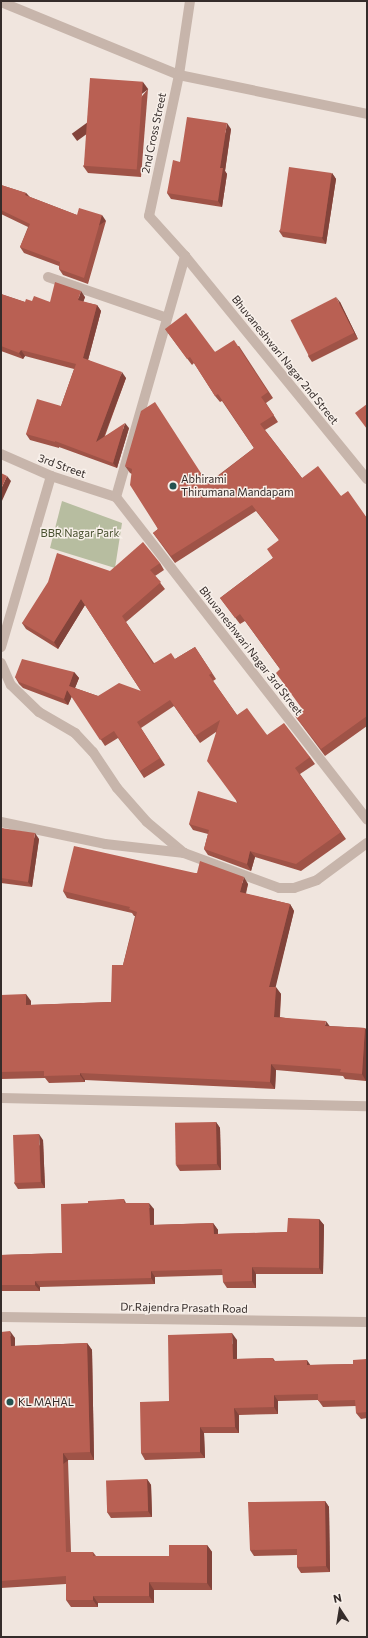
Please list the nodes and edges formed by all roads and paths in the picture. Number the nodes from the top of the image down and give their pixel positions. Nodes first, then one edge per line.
1 (190, 1) edge
2 (1, 2) edge
3 (178, 75) junction
4 (367, 114) edge
5 (185, 256) junction
6 (48, 277) dead end
7 (167, 318) junction
8 (1, 454) edge
9 (51, 476) junction
10 (367, 480) edge
11 (116, 497) junction
12 (1, 647) edge
13 (1, 663) edge
14 (367, 820) edge
15 (1, 822) edge
16 (367, 843) edge
17 (184, 853) junction
18 (1, 1098) edge
19 (367, 1106) edge
20 (1, 1317) edge
21 (367, 1322) edge

1 - 3 street, 2nd Cross Street
2 - 3 street
3 - 4 street
3 - 5 street, 2nd Cross Street
5 - 7 street
5 - 10 street, Bhuvaneshwari Nagar 2nd Street
6 - 7 street
7 - 11 street
8 - 9 street, 3rd Street
9 - 11 street, 3rd Street
9 - 12 street
11 - 14 street, Bhuvaneshwari Nagar 3rd Street
13 - 17 street
15 - 17 street
16 - 17 street
18 - 19 street
20 - 21 street, Dr.Rajendra Prasath Road

